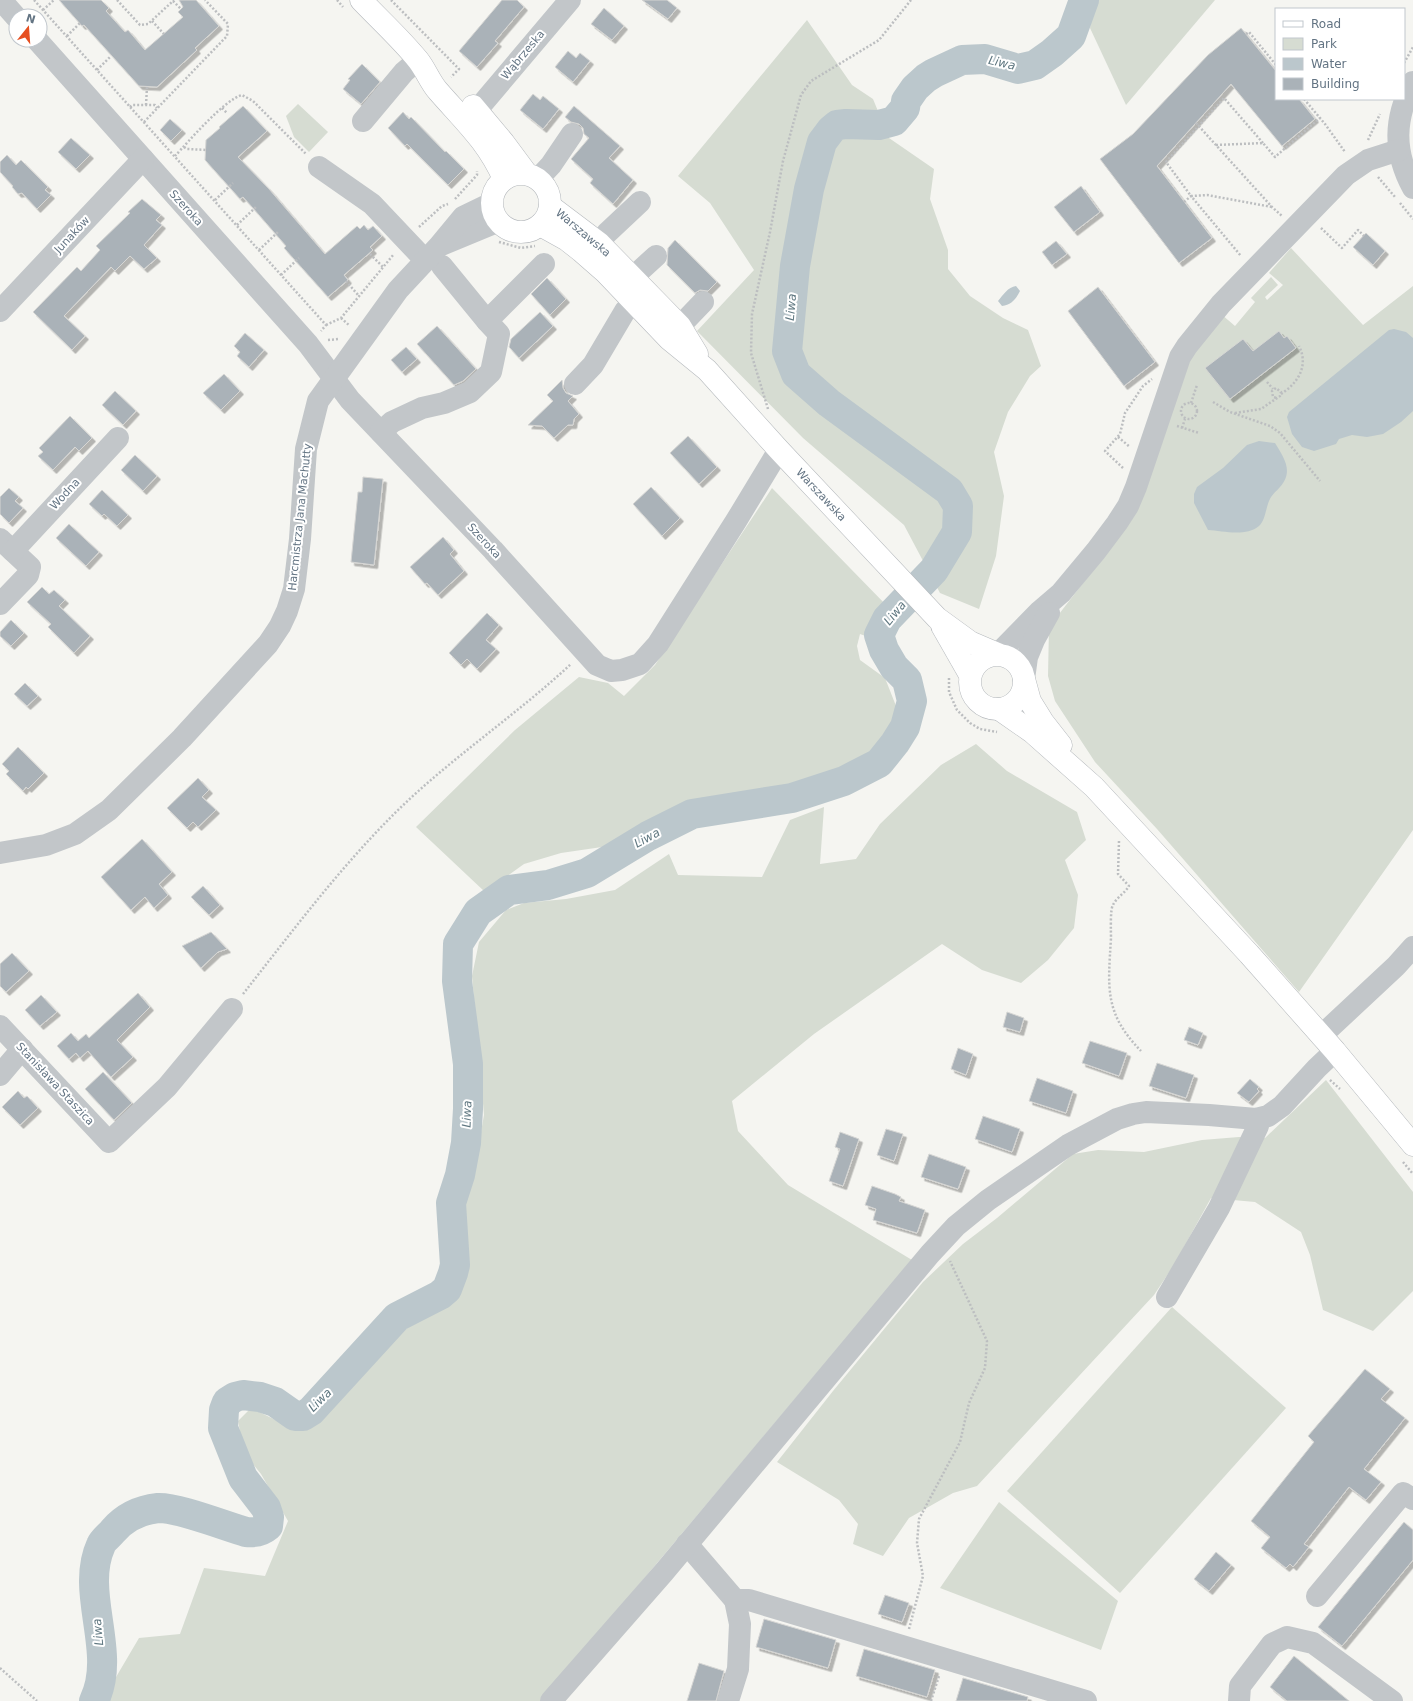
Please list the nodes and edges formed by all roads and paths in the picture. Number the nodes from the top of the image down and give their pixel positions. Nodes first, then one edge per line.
1 (1, 0) edge
2 (34, 0) edge
3 (54, 0) edge
4 (118, 0) edge
5 (173, 0) edge
6 (205, 0) edge
7 (361, 0) edge
8 (391, 0) edge
9 (570, 0) edge
10 (911, 0) edge
11 (8, 8) edge
12 (41, 8) edge
13 (45, 8) edge
14 (181, 9) dead end
15 (48, 15) edge
16 (152, 21) junction
17 (80, 23) dead end
18 (164, 34) dead end
19 (1246, 34) dead end
20 (67, 36) junction
21 (1413, 47) edge
22 (44, 48) edge
23 (110, 57) dead end
24 (418, 60) junction
25 (1405, 61) edge
26 (1275, 64) edge
27 (458, 69) dead end
28 (97, 70) junction
29 (1413, 82) edge
30 (148, 87) dead end
31 (1305, 100) edge
32 (146, 106) junction
33 (130, 107) junction
34 (157, 108) junction
35 (222, 108) junction
36 (476, 110) junction
37 (227, 113) dead end
38 (1381, 113) dead end
39 (1320, 118) junction
40 (363, 121) dead end
41 (144, 122) junction
42 (1196, 123) dead end
43 (1199, 126) junction
44 (572, 134) dead end
45 (1263, 143) junction
46 (1215, 145) junction
47 (184, 147) junction
48 (207, 150) dead end
49 (1399, 150) junction
50 (1346, 154) dead end
51 (175, 156) junction
52 (143, 159) junction
53 (1368, 160) junction
54 (319, 167) joint
55 (532, 177) junction
56 (504, 179) junction
57 (232, 184) dead end
58 (1413, 188) edge
59 (1191, 196) junction
60 (214, 200) junction
61 (640, 202) dead end
62 (1184, 202) dead end
63 (257, 206) dead end
64 (442, 206) dead end
65 (550, 206) junction
66 (1272, 207) junction
67 (1281, 215) dead end
68 (1413, 219) edge
69 (495, 222) junction
70 (1317, 224) dead end
71 (237, 225) junction
72 (279, 231) dead end
73 (1364, 236) dead end
74 (406, 240) junction
75 (599, 243) junction
76 (542, 245) junction
77 (260, 250) junction
78 (370, 254) dead end
79 (656, 256) dead end
80 (435, 257) junction
81 (1241, 257) dead end
82 (299, 258) dead end
83 (383, 267) junction
84 (282, 275) junction
85 (632, 278) junction
86 (346, 281) dead end
87 (359, 296) junction
88 (633, 302) junction
89 (703, 302) dead end
90 (0, 311) edge
91 (487, 321) junction
92 (326, 325) junction
93 (680, 326) junction
94 (308, 344) junction
95 (1299, 346) dead end
96 (707, 370) junction
97 (334, 377) junction
98 (1267, 382) dead end
99 (575, 384) dead end
100 (1197, 385) dead end
101 (1273, 389) junction
102 (1280, 395) junction
103 (1277, 398) junction
104 (1213, 402) dead end
105 (1191, 403) junction
106 (1233, 413) junction
107 (770, 414) dead end
108 (1185, 419) junction
109 (381, 432) junction
110 (1199, 434) dead end
111 (118, 438) dead end
112 (779, 450) junction
113 (1320, 481) dead end
114 (6, 545) edge
115 (1061, 593) junction
116 (0, 604) edge
117 (937, 618) junction
118 (584, 652) junction
119 (998, 654) junction
120 (960, 674) junction
121 (1024, 679) junction
122 (999, 709) junction
123 (1001, 732) dead end
124 (1094, 787) junction
125 (1114, 835) dead end
126 (1119, 841) junction
127 (1124, 847) dead end
128 (0, 853) edge
129 (1413, 947) edge
130 (232, 1008) joint
131 (0, 1026) edge
132 (1328, 1043) junction
133 (22, 1049) junction
134 (1141, 1051) dead end
135 (1317, 1068) junction
136 (0, 1074) edge
137 (1344, 1093) dead end
138 (1256, 1119) junction
139 (1406, 1151) edge
140 (1413, 1174) edge
141 (941, 1242) junction
142 (1167, 1297) dead end
143 (1413, 1499) edge
144 (687, 1544) junction
145 (1317, 1596) dead end
146 (735, 1600) junction
147 (905, 1646) junction
148 (944, 1658) junction
149 (0, 1668) edge
150 (1054, 1696) edge
151 (37, 1701) edge
152 (551, 1701) edge
153 (728, 1701) edge
154 (931, 1701) edge
155 (1086, 1701) edge
156 (1239, 1701) edge
157 (1392, 1701) edge

1 - 11 street
2 - 12 path
3 - 13 path
4 - 16 path
5 - 14 path
5 - 16 path
6 - 34 path
7 - 24 main road
8 - 27 path
9 - 36 street, Wąbrzeska
10 - 107 path
15 - 20 path
16 - 18 path
17 - 20 path
19 - 26 path
20 - 28 path
21 - 25 path
22 - 52 street, Szeroka
23 - 28 path
24 - 36 main road
24 - 40 street
24 - 56 main road
28 - 33 path
29 - 49 street
30 - 32 path
31 - 39 path
32 - 33 path
32 - 34 path
33 - 41 path
34 - 41 path
35 - 37 path
35 - 47 path
35 - 54 path
36 - 55 main road
38 - 53 path
39 - 45 path
39 - 50 path
41 - 51 path
42 - 43 path
43 - 45 path
43 - 46 path
43 - 59 path
44 - 55 street
45 - 46 path
46 - 66 path
47 - 48 path
47 - 51 path
49 - 53 street
49 - 58 street
51 - 60 path
52 - 90 street, Junaków
52 - 94 street, Szeroka
53 - 68 path
53 - 115 street
54 - 74 street
55 - 56 main road
55 - 65 main road
56 - 69 main road
57 - 60 path
59 - 62 path
59 - 66 path
59 - 81 path
60 - 71 path
61 - 75 street
63 - 71 path
64 - 74 path
65 - 75 main road, Warszawska
65 - 76 main road
66 - 67 path
69 - 76 main road
69 - 76 path
69 - 80 street, Harcmistrza Jana Machutty
70 - 73 path
71 - 77 path
72 - 77 path
74 - 80 street
74 - 83 path
75 - 85 main road, Warszawska
76 - 88 main road, Warszawska
76 - 91 street
77 - 84 path
78 - 83 path
79 - 85 street
80 - 91 street
80 - 97 street, Harcmistrza Jana Machutty
82 - 84 path
83 - 87 path
84 - 92 path
85 - 93 main road, Warszawska
86 - 87 path
87 - 92 path
88 - 96 main road, Warszawska
88 - 99 street
89 - 93 street
91 - 109 street
92 - 94 path
93 - 96 main road, Warszawska
94 - 97 street, Szeroka
95 - 102 path
96 - 112 main road, Warszawska
97 - 109 street, Szeroka
97 - 128 street, Harcmistrza Jana Machutty
98 - 101 path
100 - 105 path
101 - 102 path
101 - 103 path
102 - 103 path
103 - 106 path
104 - 106 path
105 - 108 path
105 - 108 path
106 - 113 path
108 - 110 path
109 - 118 street, Szeroka
111 - 114 street, Wodna
112 - 117 main road, Warszawska
112 - 118 street, Szeroka
114 - 116 street, Wodna
115 - 119 street
115 - 121 street
117 - 119 main road
117 - 120 main road
118 - 130 path
119 - 120 main road
119 - 121 main road
120 - 122 main road
120 - 123 path
121 - 122 main road
121 - 124 main road
122 - 124 main road
124 - 132 main road
125 - 126 path
126 - 127 path
126 - 134 path
129 - 132 street
130 - 133 street, Stanisława Staszica
131 - 133 street, Stanisława Staszica
132 - 135 street
132 - 139 main road
133 - 136 street
135 - 137 path
135 - 138 street
138 - 141 street
138 - 142 street
139 - 140 path
141 - 144 street
141 - 147 path
143 - 145 street
144 - 146 street
144 - 152 street
146 - 147 street
146 - 153 street
147 - 148 street
148 - 150 street
148 - 154 path
149 - 151 path
150 - 155 street
156 - 157 street

